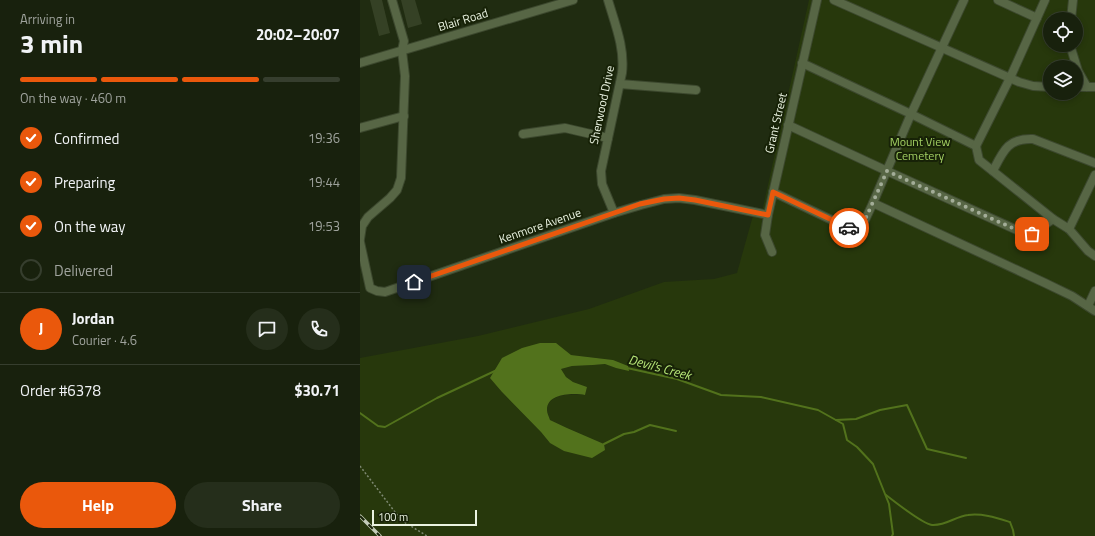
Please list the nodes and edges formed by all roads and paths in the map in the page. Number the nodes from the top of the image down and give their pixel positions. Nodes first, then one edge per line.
1 (392, 0) edge
2 (573, 0) edge
3 (608, 0) edge
4 (817, 0) edge
5 (834, 0) edge
6 (964, 0) edge
7 (998, 0) edge
8 (1045, 0) edge
9 (1073, 0) edge
10 (1072, 12) edge
11 (1037, 18) junction
12 (942, 48) junction
13 (402, 51) junction
14 (1072, 52) edge
15 (360, 63) edge
16 (802, 63) junction
17 (1010, 78) junction
18 (620, 84) junction
19 (1043, 87) edge
20 (1091, 87) edge
21 (696, 90) dead end
22 (911, 114) junction
23 (404, 116) junction
24 (788, 125) junction
25 (360, 128) edge
26 (523, 134) dead end
27 (608, 138) junction
28 (976, 146) junction
29 (1095, 163) edge
30 (887, 171) junction
31 (993, 171) junction
32 (1095, 175) edge
33 (773, 192) junction
34 (873, 203) junction
35 (614, 213) junction
36 (768, 215) junction
37 (1053, 219) junction
38 (1069, 229) junction
39 (360, 240) edge
40 (772, 252) dead end
41 (1095, 256) edge
42 (1095, 292) edge
43 (1092, 308) edge
44 (360, 466) edge
45 (427, 536) edge

1 - 13 street, Kenmore Avenue
2 - 13 street, Blair Road
3 - 18 street, Sherwood Drive
4 - 16 street, Grant Street
5 - 12 street
6 - 12 street
7 - 11 street
8 - 11 street
9 - 10 street
11 - 17 street
12 - 17 street
12 - 22 street
13 - 15 street, Blair Road
13 - 23 street, Kenmore Avenue
14 - 20 street
16 - 22 street
16 - 24 street, Grant Street
17 - 19 street
17 - 28 street
18 - 21 street
18 - 27 street, Sherwood Drive
22 - 28 street
22 - 30 street
23 - 25 street
23 - 39 street, Kenmore Avenue
24 - 30 street
24 - 33 street, Grant Street
26 - 27 street
27 - 35 street, Sherwood Drive
28 - 31 street
29 - 31 street
30 - 34 street
30 - 37 street
31 - 37 street
32 - 38 street
33 - 34 street
33 - 36 street, Grant Street
34 - 43 street
35 - 36 street, Kenmore Avenue
35 - 39 street, Kenmore Avenue
36 - 40 street, Grant Street
37 - 38 street
38 - 41 street
42 - 43 street
44 - 45 path

